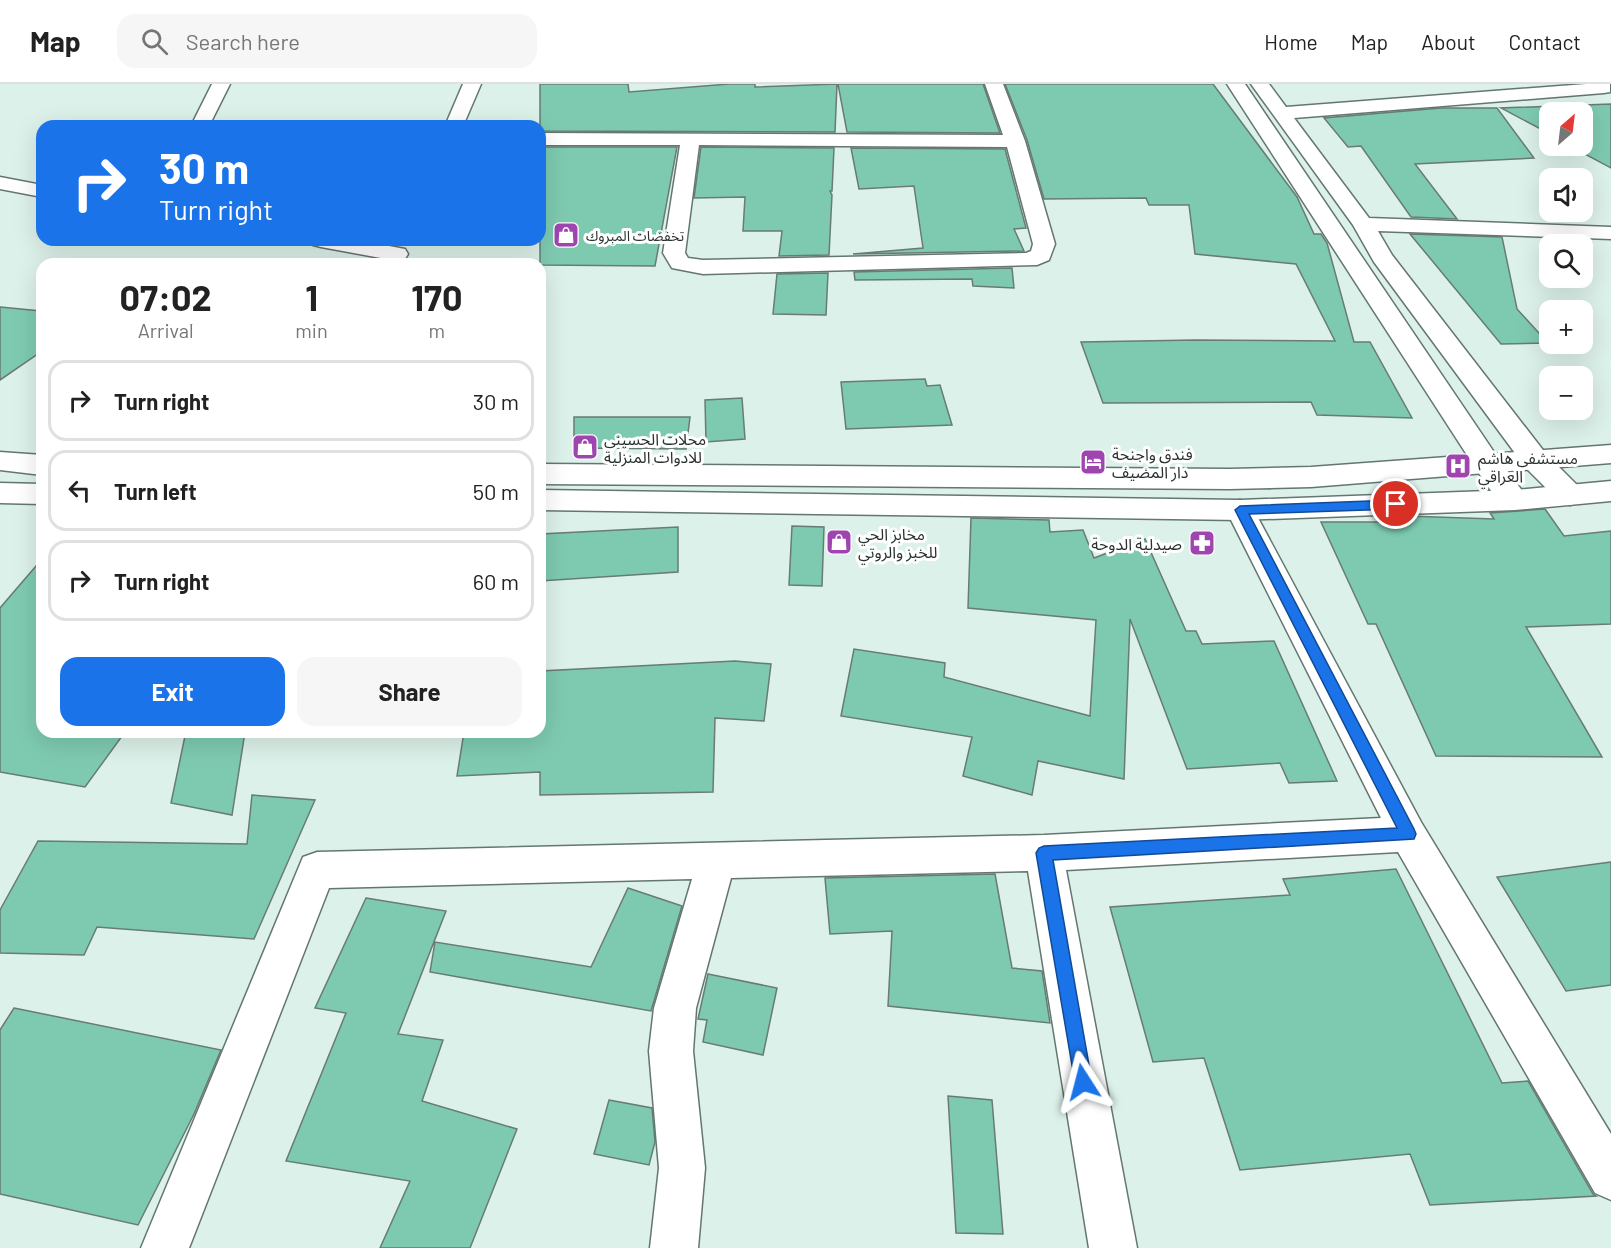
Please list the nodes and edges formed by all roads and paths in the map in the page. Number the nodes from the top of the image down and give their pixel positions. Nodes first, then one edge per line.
1 (220, 84) edge
2 (472, 84) edge
3 (994, 84) edge
4 (1236, 84) edge
5 (1260, 84) edge
6 (1604, 88) edge
7 (1281, 113) junction
8 (204, 120) edge
9 (457, 120) edge
10 (546, 139) edge
11 (690, 141) junction
12 (1015, 141) junction
13 (0, 183) edge
14 (36, 190) edge
15 (1363, 224) junction
16 (1611, 233) edge
17 (356, 246) edge
18 (397, 253) edge
19 (1611, 454) edge
20 (1536, 461) junction
21 (21, 464) edge
22 (1488, 465) junction
23 (546, 474) edge
24 (1611, 491) edge
25 (0, 492) edge
26 (36, 494) edge
27 (1570, 495) junction
28 (546, 500) edge
29 (1515, 500) junction
30 (1240, 510) junction
31 (1408, 834) junction
32 (1044, 853) junction
33 (717, 861) junction
34 (1611, 1177) edge
35 (165, 1248) edge
36 (674, 1248) edge
37 (1113, 1248) edge

1 - 8 street
2 - 9 street
3 - 12 street
4 - 22 street
5 - 7 street
6 - 7 street
7 - 15 street
10 - 11 street
11 - 12 street
11 - 12 street
13 - 14 street
15 - 16 street
15 - 20 street
17 - 18 street
19 - 20 street
20 - 22 street
20 - 27 street
21 - 25 street
22 - 23 street
22 - 29 street
24 - 27 street
25 - 26 street
27 - 29 street
28 - 30 street
29 - 30 street
30 - 31 street
31 - 32 street
31 - 34 street
32 - 33 street
32 - 37 street
33 - 35 street
33 - 36 street

